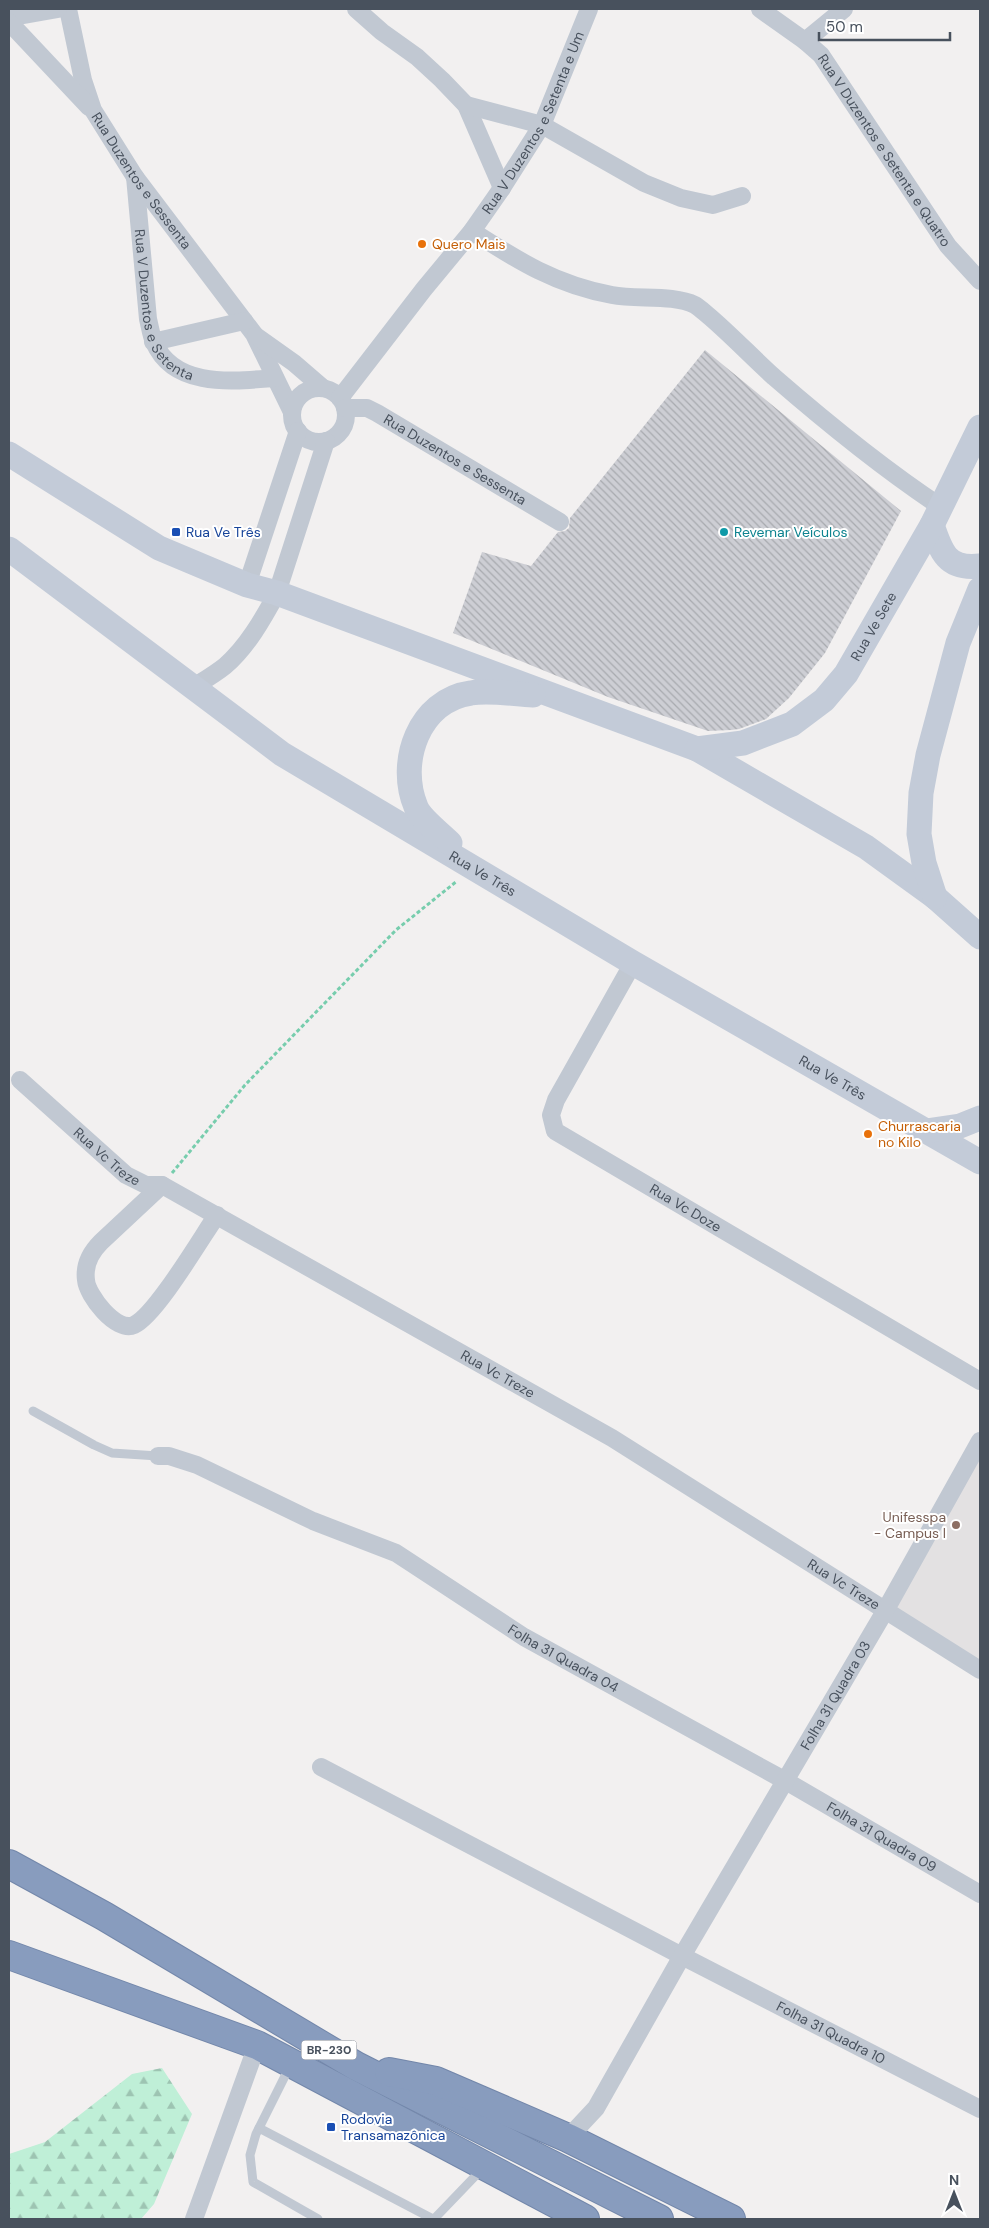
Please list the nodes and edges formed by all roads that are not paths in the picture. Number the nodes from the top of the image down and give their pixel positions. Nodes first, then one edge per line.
1 (58, 9) edge
2 (68, 9) edge
3 (356, 9) edge
4 (588, 9) edge
5 (760, 9) edge
6 (844, 9) edge
7 (9, 14) edge
8 (9, 22) edge
9 (806, 41) junction
10 (466, 105) junction
11 (93, 110) junction
12 (542, 125) junction
13 (135, 177) junction
14 (502, 188) junction
15 (742, 196) dead end
16 (472, 231) junction
17 (980, 281) edge
18 (249, 328) junction
19 (153, 342) junction
20 (276, 378) junction
21 (322, 388) junction
22 (343, 403) junction
23 (292, 412) junction
24 (980, 426) edge
25 (298, 432) junction
26 (326, 441) junction
27 (9, 455) edge
28 (937, 516) junction
29 (560, 522) dead end
30 (9, 549) edge
31 (980, 566) edge
32 (247, 585) junction
33 (980, 589) edge
34 (277, 593) junction
35 (192, 688) junction
36 (555, 696) junction
37 (697, 749) junction
38 (474, 868) junction
39 (935, 897) junction
40 (980, 937) edge
41 (632, 964) junction
42 (20, 1080) dead end
43 (980, 1118) edge
44 (926, 1131) junction
45 (980, 1162) edge
46 (162, 1185) junction
47 (217, 1215) junction
48 (980, 1381) edge
49 (33, 1411) dead end
50 (980, 1441) edge
51 (158, 1456) joint
52 (885, 1611) junction
53 (980, 1670) edge
54 (321, 1767) dead end
55 (784, 1780) junction
56 (9, 1864) edge
57 (980, 1894) edge
58 (9, 1955) edge
59 (682, 1956) junction
60 (257, 2045) junction
61 (291, 2063) junction
62 (356, 2066) junction
63 (596, 2108) junction
64 (980, 2109) edge
65 (259, 2128) junction
66 (580, 2144) junction
67 (485, 2167) junction
68 (563, 2212) edge
69 (194, 2219) edge
70 (318, 2219) edge
71 (433, 2219) edge
72 (584, 2219) edge
73 (659, 2219) edge
74 (731, 2219) edge

1 - 7 street
2 - 11 street, Rua Duzentos e Sessenta
3 - 10 street
4 - 12 street, Rua V Duzentos e Setenta e Um
5 - 9 street, Rua V Duzentos e Setenta e Quatro
6 - 9 street
8 - 11 street
9 - 17 street, Rua V Duzentos e Setenta e Quatro
10 - 12 street
10 - 14 street
11 - 13 street, Rua Duzentos e Sessenta
12 - 14 street, Rua V Duzentos e Setenta e Um
12 - 15 street
13 - 18 street, Rua Duzentos e Sessenta
13 - 19 street, Rua V Duzentos e Setenta
14 - 16 street, Rua V Duzentos e Setenta e Um
16 - 22 street, Rua V Duzentos e Setenta e Um
16 - 28 street
18 - 19 street
18 - 20 street, Rua Duzentos e Sessenta
18 - 21 street, Rua Duzentos e Sessenta
19 - 20 street, Rua V Duzentos e Setenta
20 - 23 street, Rua Duzentos e Sessenta
21 - 22 street
21 - 23 street
22 - 26 street
22 - 29 street, Rua Duzentos e Sessenta
23 - 25 street
24 - 28 main road, Rua Ve Sete
25 - 26 street
25 - 32 street
26 - 34 street
27 - 32 main road
28 - 31 main road
28 - 37 main road, Rua Ve Sete
30 - 35 main road, Rua Ve Três
32 - 34 main road
33 - 39 main road
34 - 35 street
34 - 36 main road
35 - 38 main road, Rua Ve Três
36 - 37 main road
36 - 38 main road
37 - 39 main road
38 - 41 main road, Rua Ve Três
39 - 40 main road
41 - 44 main road, Rua Ve Três
41 - 48 street, Rua Vc Doze
42 - 46 street, Rua Vc Treze
43 - 44 main road
44 - 45 main road, Rua Ve Três
46 - 47 street, Rua Vc Treze
46 - 47 street
47 - 52 street, Rua Vc Treze
49 - 51 lane
50 - 52 street, Folha 31 Quadra 03
51 - 55 street, Folha 31 Quadra 04
52 - 53 street, Rua Vc Treze
52 - 55 street, Folha 31 Quadra 03
54 - 59 street
55 - 57 street, Folha 31 Quadra 09
55 - 59 street
56 - 62 highway, BR-230
58 - 60 highway, BR-230
59 - 63 street
59 - 64 street, Folha 31 Quadra 10
60 - 61 highway, BR-230
60 - 69 street
61 - 65 lane
61 - 67 highway, BR-230
62 - 66 highway
62 - 73 highway, BR-230
63 - 66 street
63 - 66 street
65 - 70 lane
65 - 71 lane
66 - 74 highway
67 - 68 highway, BR-230
67 - 71 lane
68 - 72 highway, BR-230

